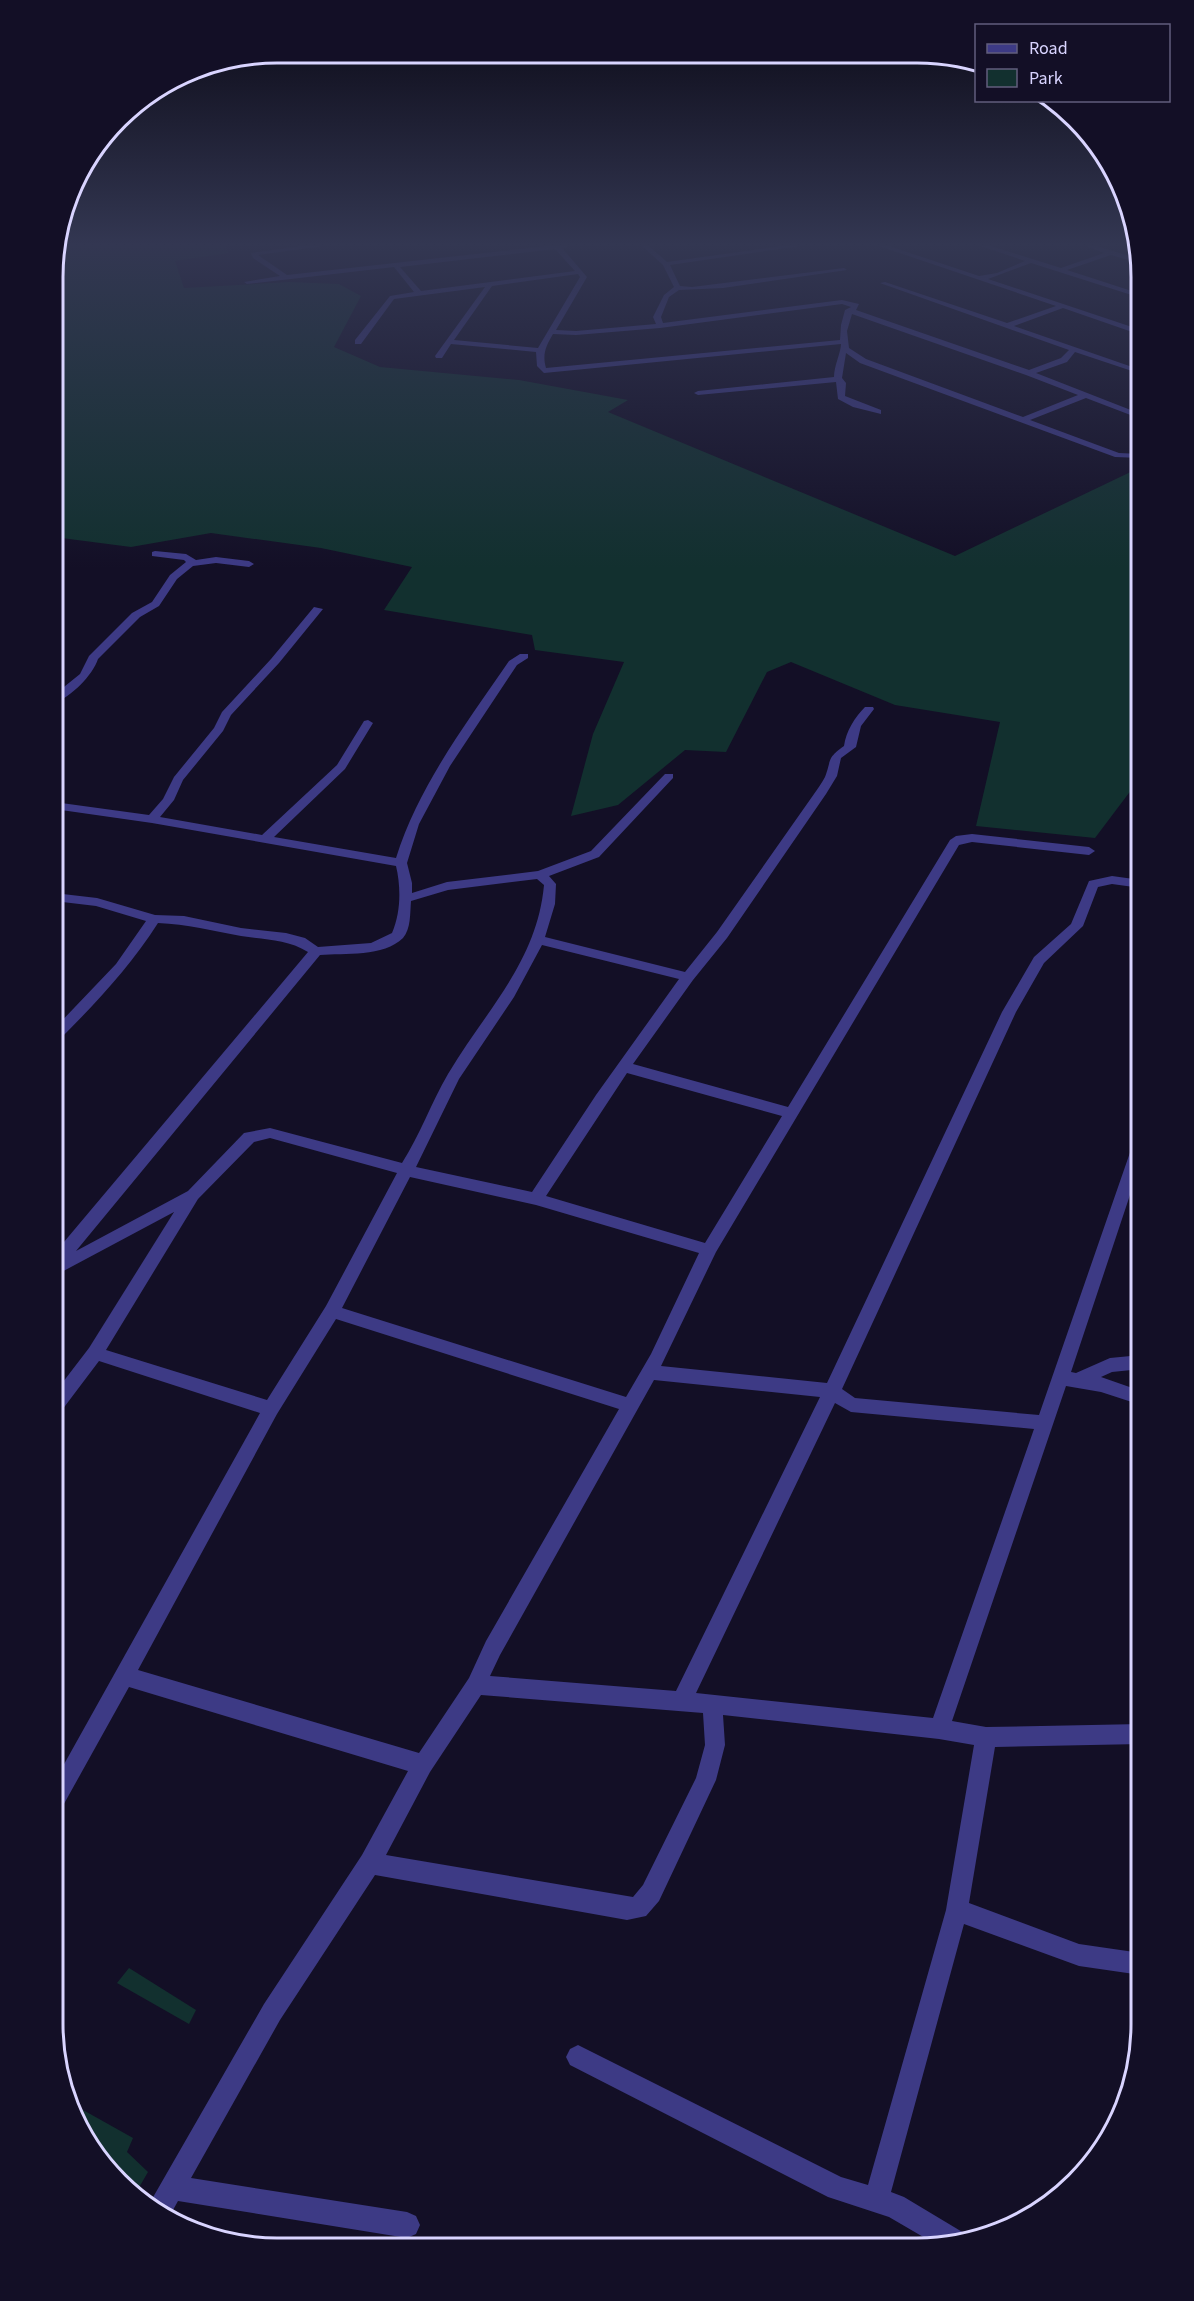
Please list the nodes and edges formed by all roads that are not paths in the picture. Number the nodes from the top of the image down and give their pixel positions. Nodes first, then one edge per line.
1 (441, 353) edge
2 (540, 353) edge
3 (753, 353) edge
4 (841, 353) edge
5 (854, 353) edge
6 (973, 353) edge
7 (1070, 353) edge
8 (1087, 353) edge
9 (439, 356) dead end
10 (1131, 368) edge
11 (1029, 373) junction
12 (838, 379) junction
13 (699, 393) dead end
14 (1086, 395) junction
15 (878, 412) dead end
16 (1131, 413) edge
17 (1023, 420) junction
18 (1131, 456) edge
19 (155, 554) dead end
20 (190, 563) junction
21 (249, 564) dead end
22 (318, 609) dead end
23 (524, 656) dead end
24 (63, 693) edge
25 (869, 710) dead end
26 (368, 723) dead end
27 (669, 776) dead end
28 (63, 806) edge
29 (152, 819) junction
30 (264, 840) junction
31 (1089, 851) dead end
32 (401, 863) junction
33 (540, 875) junction
34 (1131, 883) edge
35 (63, 898) edge
36 (405, 899) junction
37 (154, 919) junction
38 (537, 939) junction
39 (316, 951) junction
40 (688, 977) junction
41 (63, 1028) edge
42 (625, 1067) junction
43 (792, 1113) junction
44 (406, 1170) junction
45 (1131, 1170) edge
46 (193, 1195) junction
47 (536, 1199) junction
48 (709, 1250) junction
49 (63, 1257) edge
50 (63, 1264) edge
51 (332, 1311) junction
52 (95, 1353) junction
53 (1131, 1363) edge
54 (648, 1372) junction
55 (1059, 1379) junction
56 (1080, 1379) junction
57 (832, 1391) junction
58 (1131, 1394) edge
59 (63, 1396) edge
60 (628, 1405) junction
61 (271, 1409) junction
62 (1045, 1423) junction
63 (125, 1676) junction
64 (476, 1686) junction
65 (681, 1703) junction
66 (712, 1704) junction
67 (939, 1729) junction
68 (1131, 1734) edge
69 (986, 1737) junction
70 (423, 1765) junction
71 (63, 1786) edge
72 (370, 1863) junction
73 (957, 1910) junction
74 (1131, 1963) edge
75 (578, 2057) dead end
76 (173, 2188) junction
77 (877, 2199) junction
78 (163, 2205) edge
79 (406, 2225) dead end
80 (946, 2236) edge

1 - 9 street
2 - 3 street
4 - 12 street
5 - 17 street
6 - 11 street
7 - 11 street
8 - 10 street
11 - 14 street
12 - 13 street
12 - 15 street
14 - 16 street
14 - 17 street
17 - 18 street
19 - 20 street
20 - 21 street
20 - 24 street
22 - 29 street
23 - 32 street
25 - 40 street
26 - 30 street
27 - 33 street
28 - 29 street
29 - 30 street
30 - 32 street
31 - 43 street
32 - 36 street
33 - 36 street
33 - 38 street
34 - 57 street
35 - 37 street
36 - 39 street
37 - 39 street
37 - 41 street
38 - 40 street
38 - 44 street
39 - 49 street
40 - 42 street
42 - 43 street
42 - 47 street
43 - 48 street
44 - 46 street
44 - 47 street
44 - 51 street
45 - 55 street
46 - 50 street
46 - 52 street
47 - 48 street
48 - 54 street
51 - 60 street
51 - 61 street
52 - 59 street
52 - 61 street
53 - 56 street
54 - 57 street
54 - 60 street
55 - 56 street
55 - 62 street
56 - 58 street
57 - 62 street
57 - 65 street
60 - 64 street
61 - 63 street
62 - 67 street
63 - 70 street
63 - 71 street
64 - 65 street
64 - 70 street
65 - 66 street
66 - 67 street
66 - 72 street
67 - 69 street
68 - 69 street
69 - 73 street
70 - 72 street
72 - 76 street
73 - 74 street
73 - 77 street
75 - 77 street
76 - 78 street
76 - 79 street
77 - 80 street

